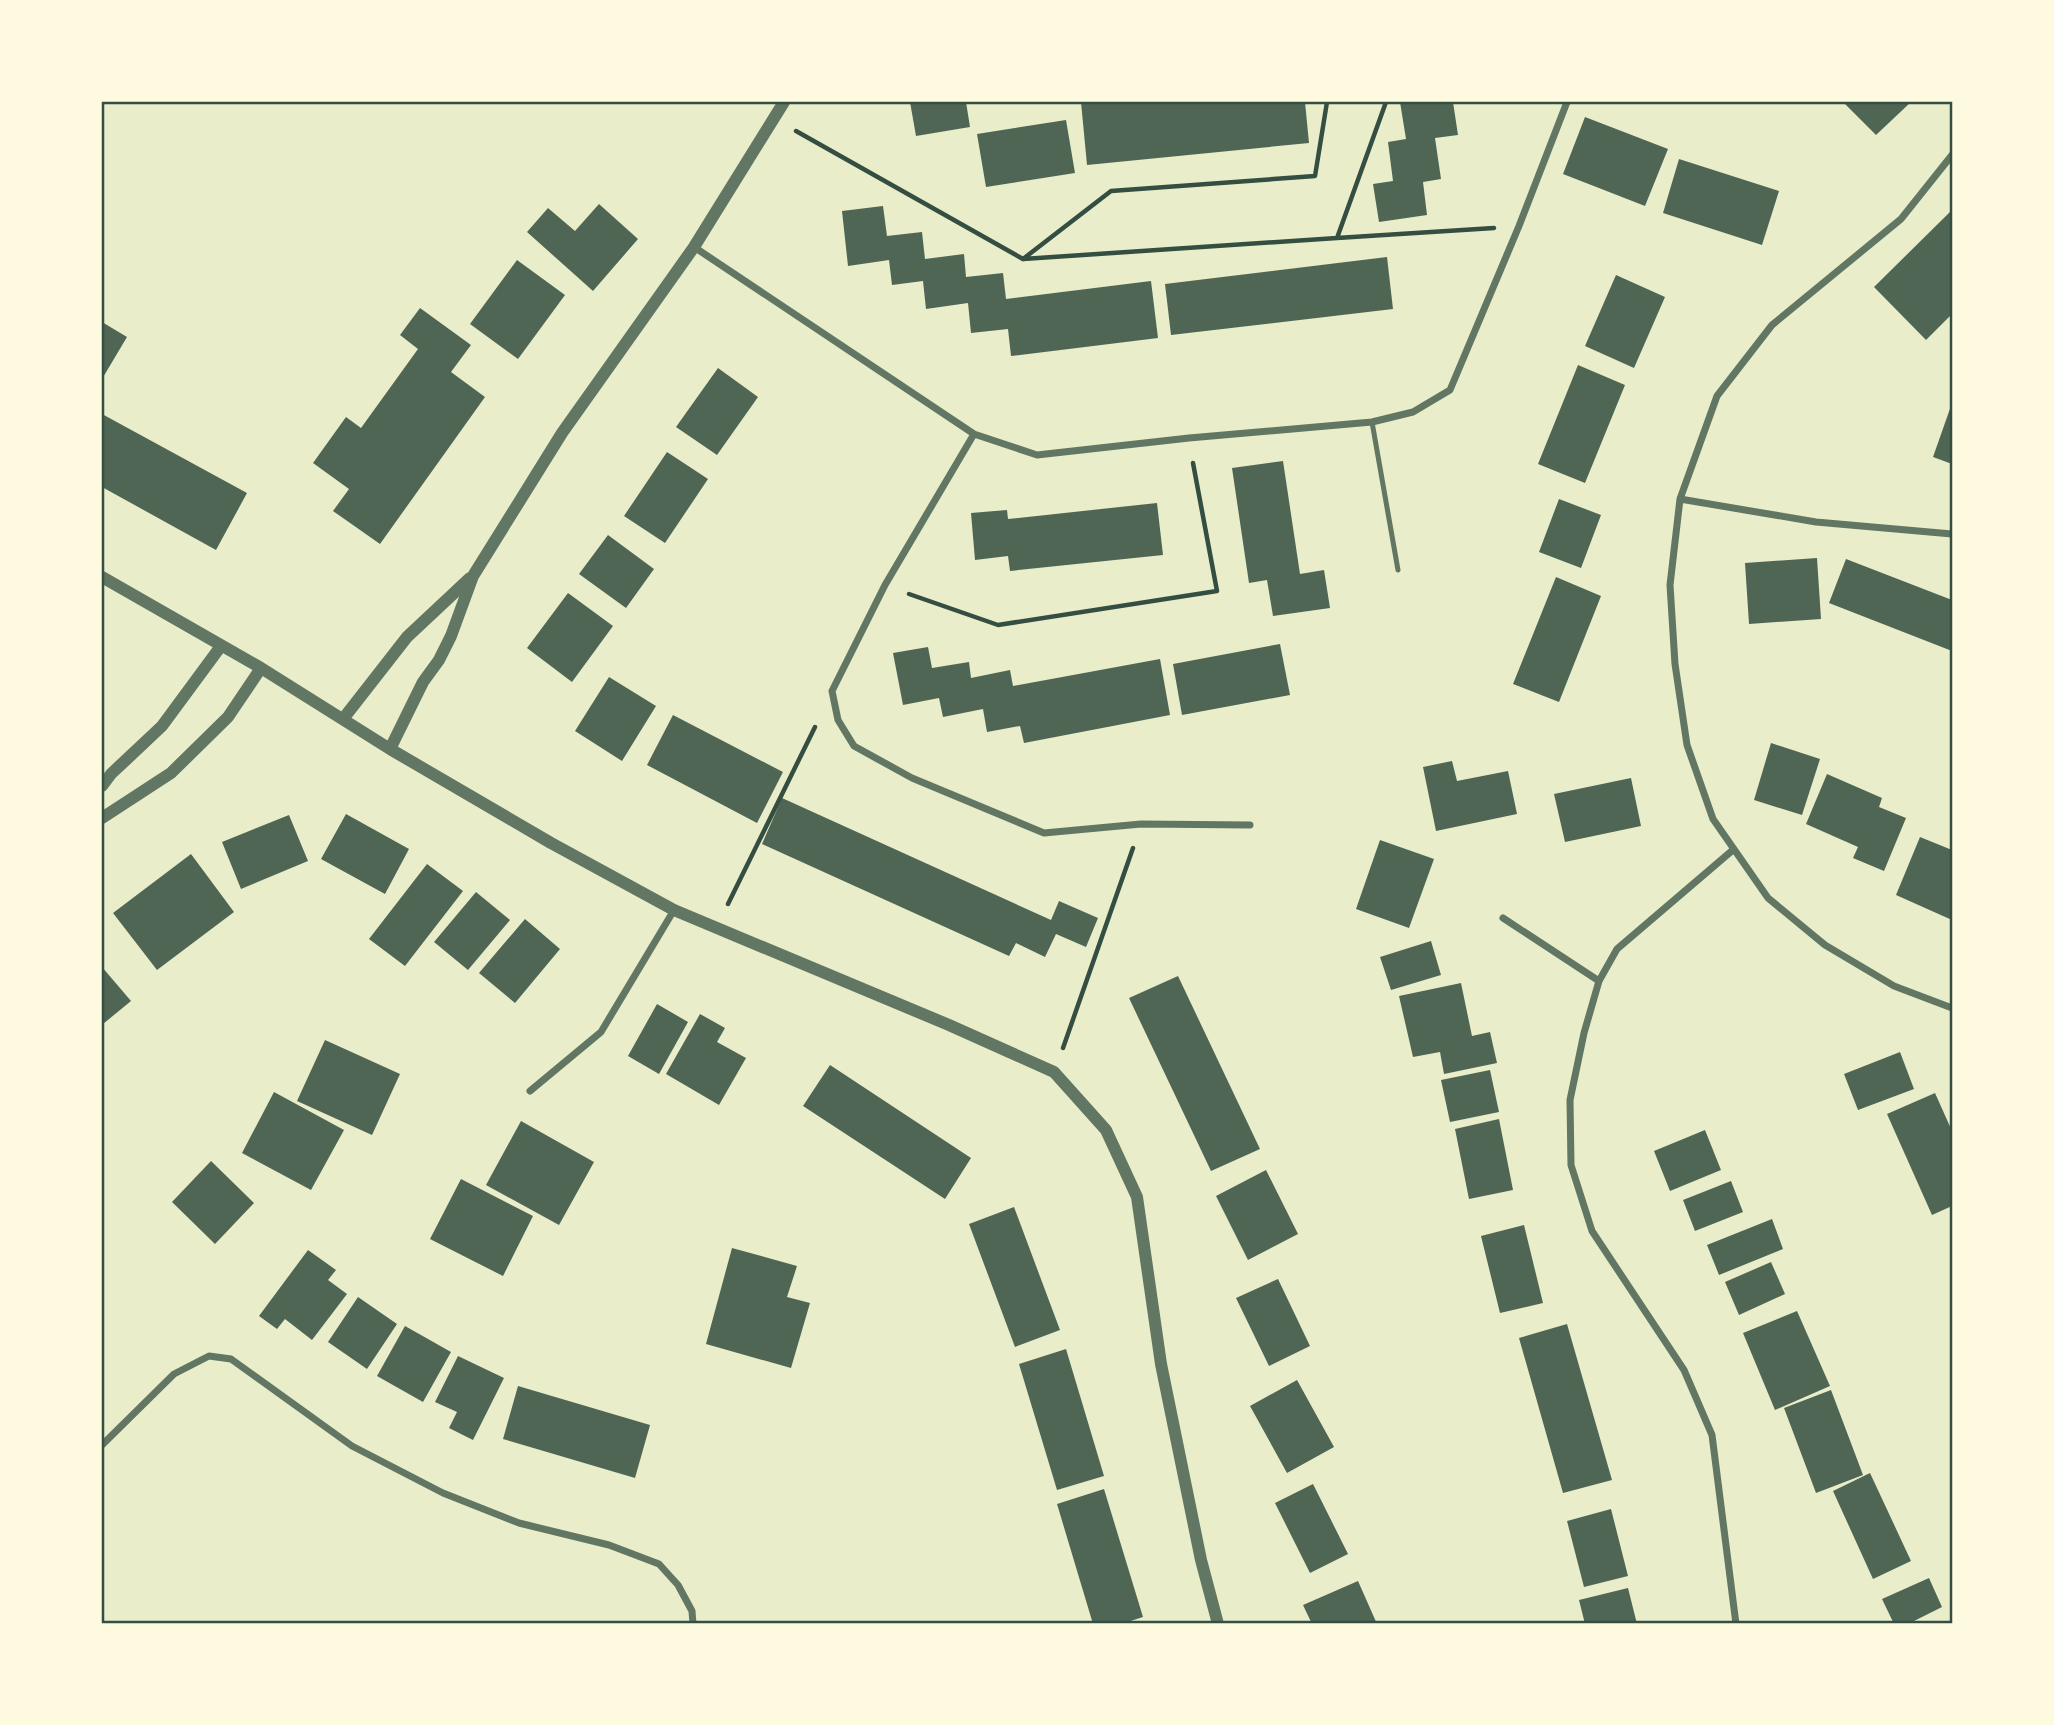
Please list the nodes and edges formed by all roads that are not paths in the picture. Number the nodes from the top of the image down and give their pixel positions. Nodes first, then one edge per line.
1 (784, 102) edge
2 (1567, 102) edge
3 (1952, 155) edge
4 (694, 247) junction
5 (1372, 422) junction
6 (974, 434) junction
7 (1680, 499) junction
8 (1952, 534) edge
9 (1398, 570) dead end
10 (473, 576) junction
11 (102, 577) edge
12 (221, 646) junction
13 (261, 668) junction
14 (343, 719) junction
15 (390, 749) junction
16 (102, 786) edge
17 (102, 818) edge
18 (1250, 825) dead end
19 (1734, 849) junction
20 (674, 910) junction
21 (1503, 918) dead end
22 (1599, 981) junction
23 (1952, 1007) edge
24 (530, 1091) dead end
25 (102, 1445) edge
26 (693, 1623) edge
27 (1219, 1623) edge
28 (1736, 1623) edge

1 - 4 street
2 - 5 street
3 - 7 street
4 - 6 street
4 - 10 street
5 - 6 street
5 - 9 lane
6 - 18 street
7 - 8 street
7 - 19 street
10 - 14 street
10 - 15 street
11 - 12 street
12 - 13 street
12 - 16 street
13 - 14 street
13 - 17 street
14 - 15 street
15 - 20 street
19 - 22 street
19 - 23 street
20 - 24 street
20 - 27 street
21 - 22 street
22 - 28 street
25 - 26 street

